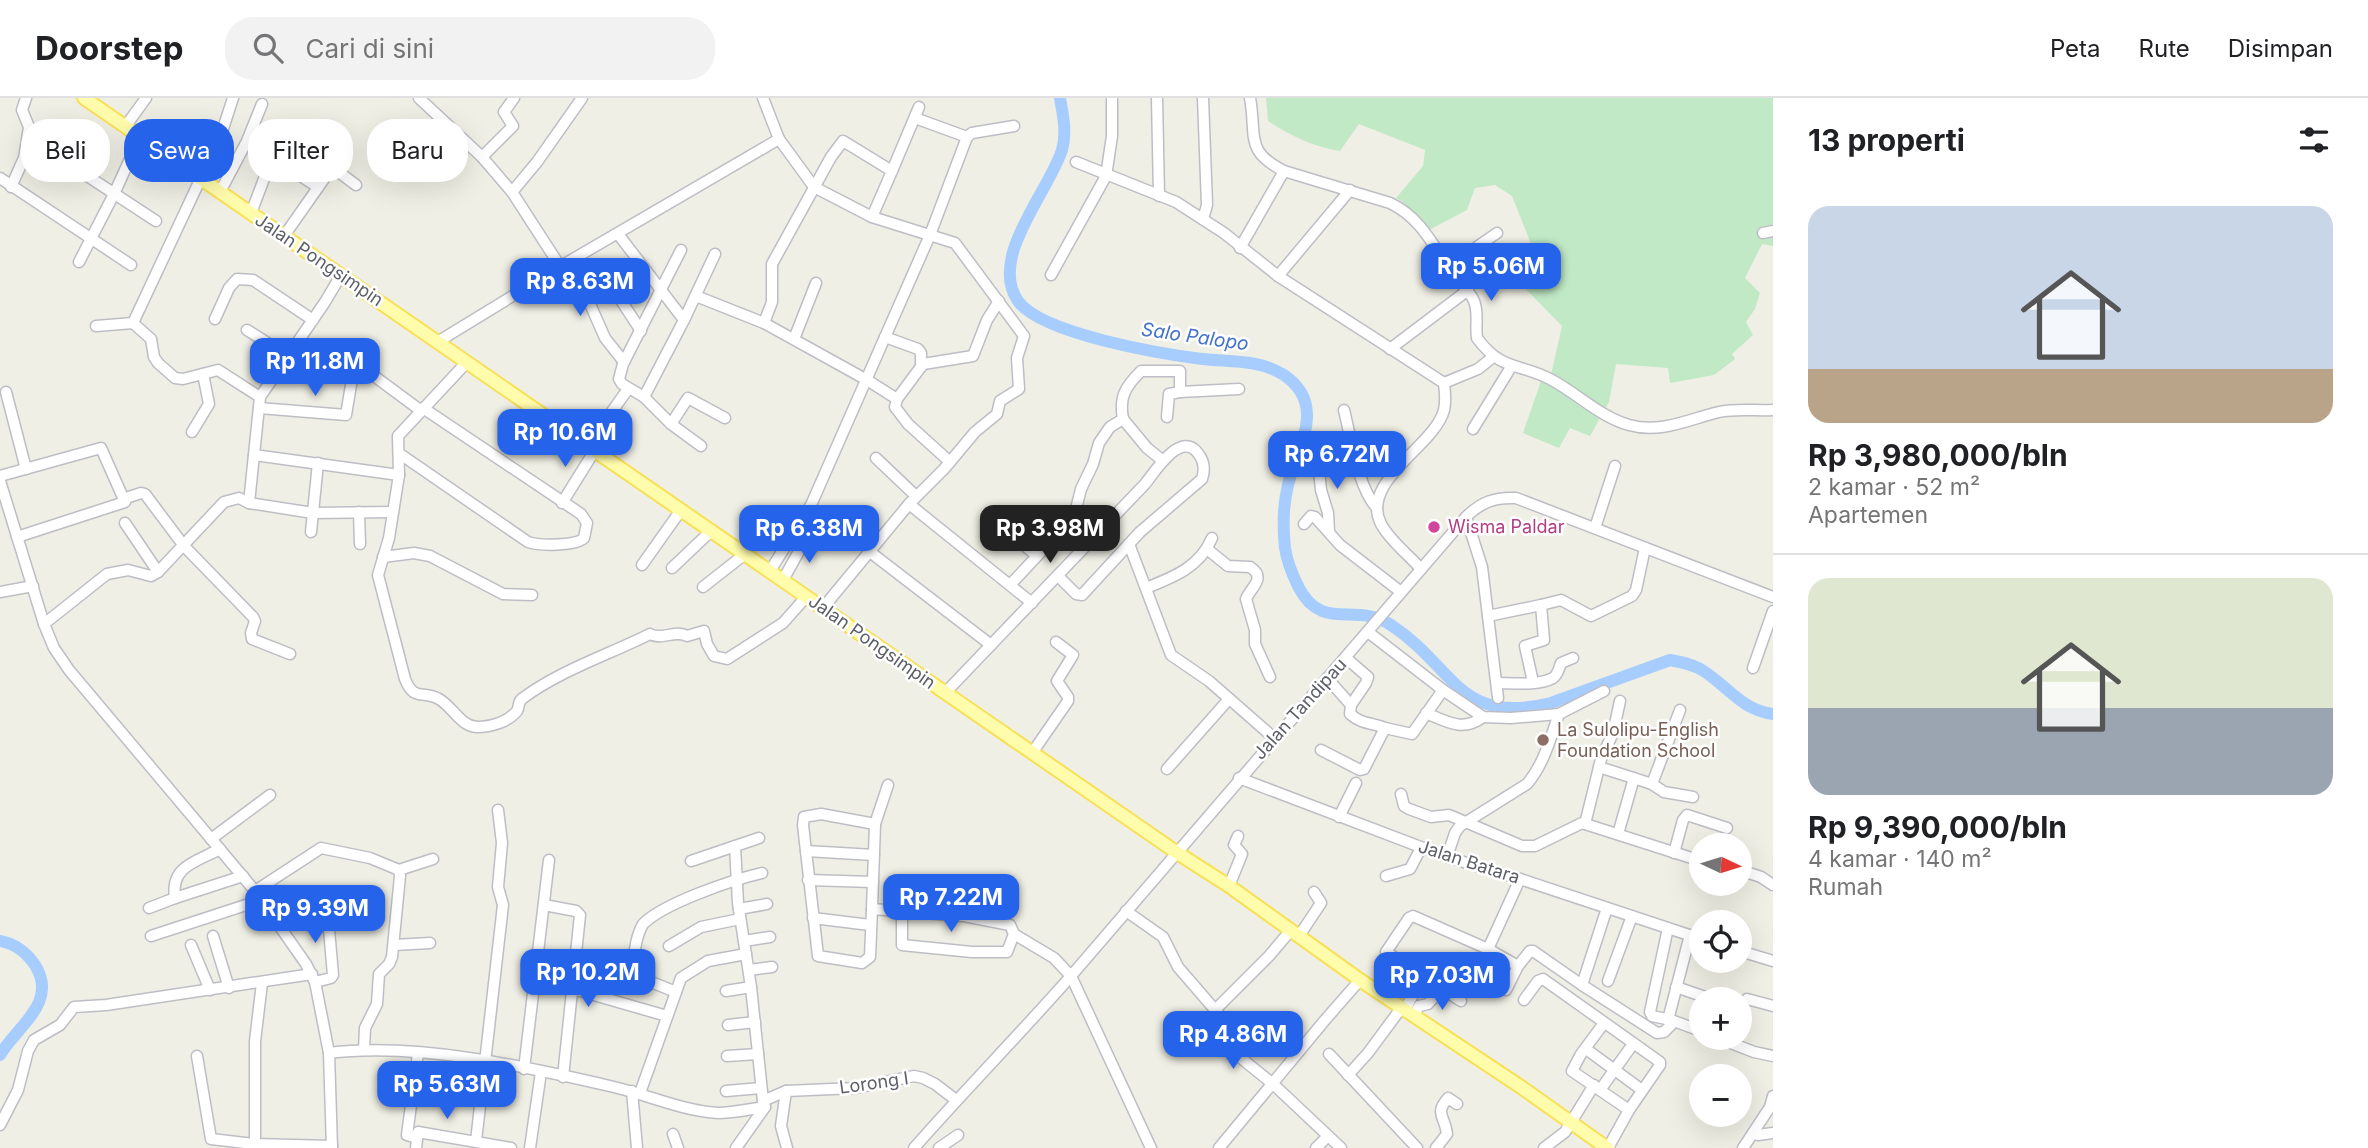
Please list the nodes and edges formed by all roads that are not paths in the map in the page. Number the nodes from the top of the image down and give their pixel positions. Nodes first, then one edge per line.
1 (26, 98) edge
2 (84, 98) edge
3 (146, 98) edge
4 (233, 98) edge
5 (419, 98) edge
6 (514, 98) edge
7 (582, 98) edge
8 (763, 98) edge
9 (1112, 98) edge
10 (1157, 98) edge
11 (1203, 98) edge
12 (1250, 98) edge
13 (262, 104) dead end
14 (919, 107) dead end
15 (915, 118) junction
16 (131, 119) edge
17 (226, 119) edge
18 (440, 119) edge
19 (124, 126) edge
20 (1014, 126) dead end
21 (967, 137) junction
22 (779, 139) junction
23 (468, 145) edge
24 (482, 157) junction
25 (1076, 162) dead end
26 (892, 171) junction
27 (1284, 171) junction
28 (124, 172) edge
29 (1106, 176) junction
30 (0, 178) edge
31 (96, 182) edge
32 (197, 182) edge
33 (205, 182) edge
34 (263, 182) edge
35 (310, 182) edge
36 (356, 185) dead end
37 (11, 187) junction
38 (318, 187) junction
39 (814, 187) junction
40 (1350, 190) junction
41 (220, 192) junction
42 (512, 192) junction
43 (114, 194) junction
44 (1159, 196) junction
45 (251, 213) junction
46 (872, 217) junction
47 (1203, 219) junction
48 (156, 221) dead end
49 (1497, 233) dead end
50 (618, 234) junction
51 (284, 236) junction
52 (930, 236) junction
53 (91, 239) junction
54 (1240, 248) junction
55 (681, 250) dead end
56 (715, 254) dead end
57 (79, 262) dead end
58 (131, 265) dead end
59 (598, 265) dead end
60 (559, 267) junction
61 (1448, 267) junction
62 (341, 275) junction
63 (1051, 275) dead end
64 (1278, 276) junction
65 (816, 283) dead end
66 (611, 285) junction
67 (1468, 290) junction
68 (661, 293) junction
69 (696, 296) junction
70 (999, 301) junction
71 (589, 303) junction
72 (215, 319) dead end
73 (313, 320) junction
74 (684, 320) junction
75 (133, 323) junction
76 (764, 323) junction
77 (96, 326) dead end
78 (247, 330) dead end
79 (641, 331) junction
80 (886, 337) junction
81 (794, 339) junction
82 (439, 341) junction
83 (1390, 349) junction
84 (1493, 356) junction
85 (288, 357) junction
86 (467, 362) junction
87 (624, 362) junction
88 (921, 366) junction
89 (354, 367) junction
90 (1511, 367) junction
91 (202, 374) junction
92 (867, 380) junction
93 (1444, 383) junction
94 (628, 389) junction
95 (1239, 389) dead end
96 (6, 393) dead end
97 (1180, 393) junction
98 (644, 397) junction
99 (897, 399) junction
100 (260, 403) junction
101 (421, 409) junction
102 (1344, 410) dead end
103 (1773, 410) edge
104 (1167, 417) dead end
105 (725, 418) dead end
106 (1123, 419) junction
107 (671, 424) junction
108 (1473, 429) dead end
109 (192, 432) dead end
110 (701, 446) dead end
111 (591, 448) junction
112 (1317, 451) dead end
113 (400, 454) junction
114 (254, 455) junction
115 (876, 458) dead end
116 (1162, 460) junction
117 (318, 463) junction
118 (950, 463) junction
119 (1615, 466) dead end
120 (26, 469) junction
121 (399, 475) junction
122 (0, 478) edge
123 (124, 499) junction
124 (912, 500) junction
125 (249, 503) junction
126 (562, 503) junction
127 (1377, 508) junction
128 (681, 510) junction
129 (359, 512) junction
130 (393, 512) junction
131 (313, 513) junction
132 (988, 515) dead end
133 (1466, 517) junction
134 (125, 523) dead end
135 (1304, 524) dead end
136 (1595, 528) junction
137 (711, 531) junction
138 (311, 532) dead end
139 (1329, 532) junction
140 (808, 536) dead end
141 (17, 537) junction
142 (1212, 538) dead end
143 (360, 544) dead end
144 (1129, 544) junction
145 (184, 546) junction
146 (1645, 548) junction
147 (1207, 550) junction
148 (870, 552) junction
149 (745, 554) junction
150 (1037, 556) junction
151 (383, 557) junction
152 (642, 565) dead end
153 (672, 568) dead end
154 (1421, 569) junction
155 (770, 571) junction
156 (158, 572) junction
157 (1058, 576) junction
158 (783, 580) junction
159 (1011, 584) junction
160 (33, 586) junction
161 (703, 587) dead end
162 (1146, 588) junction
163 (0, 592) edge
164 (1401, 592) junction
165 (532, 595) dead end
166 (806, 597) junction
167 (1773, 597) edge
168 (1032, 603) junction
169 (1541, 605) junction
170 (822, 609) junction
171 (1773, 611) edge
172 (1489, 616) junction
173 (44, 624) junction
174 (1369, 629) junction
175 (1056, 642) dead end
176 (990, 645) junction
177 (290, 654) dead end
178 (1346, 658) junction
179 (1573, 658) dead end
180 (1753, 668) dead end
181 (1270, 677) dead end
182 (1327, 678) junction
183 (1533, 682) junction
184 (1497, 683) junction
185 (1443, 690) junction
186 (1604, 691) dead end
187 (945, 693) junction
188 (1499, 698) dead end
189 (1229, 699) junction
190 (1620, 701) dead end
191 (1351, 705) junction
192 (1680, 710) dead end
193 (1426, 713) junction
194 (1559, 714) junction
195 (1483, 717) junction
196 (1385, 728) junction
197 (1274, 738) junction
198 (1321, 750) dead end
199 (1032, 753) junction
200 (1599, 767) junction
201 (1167, 769) dead end
202 (1239, 778) junction
203 (1634, 778) junction
204 (1356, 783) dead end
205 (1652, 784) junction
206 (888, 785) dead end
207 (1401, 794) dead end
208 (270, 795) dead end
209 (1693, 797) dead end
210 (498, 810) dead end
211 (1339, 817) junction
212 (1466, 822) junction
213 (875, 824) junction
214 (1585, 824) junction
215 (1727, 828) dead end
216 (1618, 834) junction
217 (1238, 836) dead end
218 (759, 838) dead end
219 (211, 839) junction
220 (735, 846) junction
221 (1421, 848) junction
222 (220, 849) junction
223 (806, 851) junction
224 (1176, 852) junction
225 (1674, 853) junction
226 (874, 855) junction
227 (1447, 857) junction
228 (1689, 857) edge
229 (432, 859) dead end
230 (549, 860) dead end
231 (691, 861) dead end
232 (399, 870) junction
233 (762, 873) dead end
234 (1752, 874) edge
235 (243, 876) junction
236 (1385, 876) dead end
237 (737, 878) junction
238 (1520, 878) junction
239 (808, 880) junction
240 (873, 882) junction
241 (1773, 885) edge
242 (1229, 886) junction
243 (1314, 892) dead end
244 (258, 896) junction
245 (175, 898) junction
246 (767, 904) dead end
247 (544, 905) junction
248 (149, 908) dead end
249 (1607, 908) junction
250 (872, 909) junction
251 (902, 911) junction
252 (1126, 911) junction
253 (739, 914) junction
254 (1632, 916) junction
255 (328, 918) dead end
256 (813, 918) junction
257 (870, 925) junction
258 (1668, 928) junction
259 (1295, 933) junction
260 (1014, 934) junction
261 (1689, 935) edge
262 (151, 936) dead end
263 (213, 936) dead end
264 (770, 937) dead end
265 (1689, 939) edge
266 (744, 941) junction
267 (430, 943) dead end
268 (191, 945) dead end
269 (394, 945) junction
270 (669, 946) dead end
271 (1488, 949) junction
272 (746, 954) junction
273 (1752, 955) edge
274 (1773, 961) edge
275 (1518, 966) junction
276 (772, 967) dead end
277 (749, 970) junction
278 (1417, 972) junction
279 (1071, 976) junction
280 (313, 978) junction
281 (1360, 980) junction
282 (1608, 981) dead end
283 (262, 983) junction
284 (1583, 985) junction
285 (1676, 987) junction
286 (229, 988) junction
287 (751, 988) junction
288 (1442, 988) junction
289 (573, 989) junction
290 (210, 990) junction
291 (1506, 990) dead end
292 (726, 991) dead end
293 (1689, 991) edge
294 (676, 992) junction
295 (1524, 1000) dead end
296 (1461, 1001) dead end
297 (1752, 1001) edge
298 (1773, 1006) edge
299 (1216, 1009) junction
300 (1407, 1010) junction
301 (667, 1016) junction
302 (1673, 1021) junction
303 (755, 1022) junction
304 (1604, 1023) junction
305 (728, 1025) dead end
306 (1689, 1027) edge
307 (1633, 1044) junction
308 (1586, 1049) junction
309 (364, 1050) junction
310 (1750, 1050) edge
311 (329, 1053) junction
312 (418, 1053) junction
313 (1329, 1054) dead end
314 (758, 1055) junction
315 (197, 1056) dead end
316 (727, 1056) dead end
317 (1773, 1056) edge
318 (484, 1062) junction
319 (524, 1069) junction
320 (1614, 1069) junction
321 (541, 1072) junction
322 (1348, 1075) junction
323 (564, 1077) junction
324 (1273, 1084) junction
325 (761, 1088) junction
326 (1597, 1088) junction
327 (1642, 1090) junction
328 (726, 1091) dead end
329 (786, 1091) junction
330 (636, 1092) junction
331 (1773, 1096) edge
332 (956, 1100) junction
333 (764, 1104) junction
334 (1457, 1104) dead end
335 (1629, 1110) junction
336 (1571, 1123) junction
337 (0, 1125) edge
338 (1753, 1133) junction
339 (1773, 1133) edge
340 (673, 1134) dead end
341 (958, 1135) dead end
342 (1328, 1136) junction
343 (476, 1141) junction
344 (417, 1143) edge
345 (255, 1144) junction
346 (332, 1147) edge
347 (1223, 1147) edge
348 (511, 1148) edge
349 (530, 1148) edge
350 (637, 1148) edge
351 (678, 1148) edge
352 (736, 1148) edge
353 (787, 1148) edge
354 (914, 1148) edge
355 (939, 1148) edge
356 (1151, 1148) edge
357 (1316, 1148) edge
358 (1341, 1148) edge
359 (1416, 1148) edge
360 (1436, 1148) edge
361 (1544, 1148) edge
362 (1608, 1148) edge
363 (1742, 1148) edge

1 - 37 street
2 - 19 main road, Jalan Pongsimpin
3 - 16 street
4 - 17 street
5 - 18 street
6 - 24 street
7 - 42 street
8 - 22 street
9 - 29 street
10 - 44 street
11 - 47 street
12 - 27 street
13 - 41 street
14 - 15 street
15 - 21 street
15 - 26 street
20 - 21 street
21 - 52 street
22 - 39 street
22 - 50 street
23 - 24 street
24 - 42 street
25 - 29 street
26 - 39 street
26 - 46 street
27 - 40 street
27 - 54 street
28 - 43 street
29 - 44 street
29 - 63 street
30 - 37 street
31 - 43 street
32 - 75 street
33 - 41 main road, Jalan Pongsimpin
34 - 45 street
35 - 38 street
36 - 38 street
37 - 53 street
38 - 51 street
39 - 46 street
39 - 76 street
40 - 61 street
40 - 64 street
41 - 45 main road, Jalan Pongsimpin
42 - 60 street
43 - 48 street
43 - 53 street
44 - 47 street
45 - 51 main road, Jalan Pongsimpin
46 - 52 street
47 - 54 street
49 - 61 street
50 - 60 street
50 - 68 street
51 - 62 main road, Jalan Pongsimpin
52 - 70 street
52 - 80 street
53 - 57 street
53 - 58 street
54 - 64 street
55 - 68 street
56 - 69 street
59 - 66 street
60 - 71 street
60 - 82 street
61 - 67 street
62 - 73 street
62 - 82 main road, Jalan Pongsimpin
64 - 83 street
65 - 81 street
66 - 71 street
66 - 79 street
67 - 83 street
67 - 84 street
68 - 74 street
68 - 79 street
69 - 74 street
69 - 76 street
70 - 88 street
70 - 118 street
71 - 87 street
72 - 73 street
73 - 85 street
74 - 98 street
75 - 77 street
75 - 91 street
76 - 81 street
78 - 85 street
79 - 87 street
80 - 88 street
80 - 92 street
81 - 92 street
82 - 86 main road, Jalan Pongsimpin
83 - 93 street
84 - 90 street
84 - 93 street
85 - 89 street
85 - 100 street
86 - 101 street
86 - 111 main road, Jalan Pongsimpin
87 - 94 street
88 - 99 street
89 - 100 street
89 - 101 street
90 - 103 street
90 - 108 street
91 - 100 street
91 - 109 street
92 - 99 street
92 - 155 street
93 - 127 street
94 - 98 street
94 - 111 street
95 - 97 street
96 - 120 street
97 - 104 street
97 - 106 street
98 - 107 street
99 - 118 street
100 - 114 street
101 - 113 street
101 - 126 street
102 - 127 street
105 - 107 street
106 - 116 street
106 - 150 street
107 - 110 street
111 - 126 street
111 - 128 main road, Jalan Pongsimpin
112 - 139 street
113 - 121 street
113 - 126 street
114 - 117 street
114 - 125 street
115 - 124 street
116 - 144 street
116 - 157 street
117 - 121 street
117 - 131 street
118 - 124 street
119 - 136 street
120 - 122 street
120 - 123 street
121 - 130 street
122 - 141 street
123 - 141 street
123 - 145 street
124 - 148 street
124 - 159 street
125 - 131 street
125 - 145 street
127 - 154 street
128 - 137 main road, Jalan Pongsimpin
128 - 152 street
129 - 130 street
129 - 131 street
129 - 143 street
130 - 151 street
131 - 138 street
132 - 150 street
133 - 136 street, Jalan Tandipau
133 - 154 street, Jalan Tandipau
133 - 172 street
134 - 156 street
135 - 139 street
136 - 146 street, Jalan Tandipau
137 - 149 main road, Jalan Pongsimpin
137 - 153 street
139 - 164 street
140 - 158 street
141 - 160 street
142 - 147 street
144 - 157 street
144 - 162 street
145 - 156 street
145 - 177 street
146 - 167 street, Jalan Tandipau
146 - 169 street
147 - 162 street
147 - 181 street
148 - 170 street
148 - 176 street
149 - 155 main road, Jalan Pongsimpin
149 - 161 street
150 - 159 street
151 - 165 street
151 - 166 street
154 - 164 street, Jalan Tandipau
155 - 158 main road, Jalan Pongsimpin
156 - 173 street
157 - 168 street
158 - 166 main road, Jalan Pongsimpin
159 - 168 street
160 - 163 street
160 - 173 street
162 - 189 street
164 - 174 street, Jalan Tandipau
166 - 170 main road, Jalan Pongsimpin
168 - 176 street
169 - 172 street
169 - 183 street
170 - 187 main road, Jalan Pongsimpin
171 - 180 street
172 - 184 street
173 - 219 street
174 - 178 street, Jalan Tandipau
174 - 185 street
175 - 199 street
176 - 187 street
178 - 182 street, Jalan Tandipau
178 - 191 street
179 - 183 street
182 - 191 street
182 - 197 street, Jalan Tandipau
183 - 184 street
184 - 188 street
185 - 193 street
185 - 195 street
186 - 194 street
187 - 199 main road, Jalan Pongsimpin
189 - 197 street
189 - 201 street
190 - 200 street
191 - 196 street
192 - 205 street
193 - 195 street
193 - 196 street
194 - 195 street
194 - 212 street
196 - 198 street
197 - 202 street, Jalan Tandipau
199 - 224 main road, Jalan Pongsimpin
200 - 203 street
200 - 214 street
202 - 211 street, Jalan Batara
202 - 224 street, Jalan Tandipau
203 - 205 street
203 - 216 street
204 - 211 street
205 - 209 street
206 - 213 street
207 - 212 street
208 - 219 street
210 - 318 street
211 - 221 street, Jalan Batara
212 - 214 street
212 - 227 street
213 - 223 street
213 - 226 street
214 - 216 street
215 - 225 street
216 - 225 street
217 - 242 street
218 - 220 street
219 - 222 street
220 - 231 street
220 - 237 street
221 - 227 street, Jalan Batara
221 - 236 street
222 - 235 street
222 - 245 street
223 - 226 street
223 - 239 street
224 - 242 main road, Jalan Pongsimpin
224 - 252 street, Jalan Tandipau
225 - 228 street
226 - 240 street
227 - 238 street, Jalan Batara
229 - 232 street
230 - 247 street
232 - 244 street
232 - 269 street
233 - 237 street
234 - 241 street
235 - 244 street
235 - 245 street
237 - 253 street
237 - 294 street
238 - 249 street, Jalan Batara
238 - 271 street
239 - 240 street
239 - 256 street
240 - 250 street
242 - 259 main road, Jalan Pongsimpin
243 - 259 street
244 - 262 street
244 - 280 street
245 - 248 street
246 - 253 street
247 - 289 street
247 - 319 street
249 - 254 street, Jalan Batara
249 - 284 street
250 - 251 street
250 - 257 street
251 - 260 street
251 - 260 street
252 - 279 street, Jalan Tandipau
252 - 299 street
253 - 266 street
253 - 270 street
254 - 258 street, Jalan Batara
254 - 282 street
255 - 280 street
256 - 257 street
256 - 257 street
258 - 261 street, Jalan Batara
258 - 302 street
259 - 281 main road, Jalan Pongsimpin
259 - 299 street
260 - 279 street
263 - 286 street
264 - 266 street
265 - 285 street
266 - 272 street
267 - 269 street
268 - 290 street
269 - 309 street
271 - 275 street
271 - 278 street
272 - 277 street
272 - 294 street
273 - 274 street
275 - 284 street
275 - 291 street
276 - 277 street
277 - 287 street
278 - 288 street
278 - 300 street
279 - 332 street, Jalan Tandipau
279 - 356 street
280 - 283 street
280 - 311 street
281 - 300 main road, Jalan Pongsimpin
281 - 324 street
283 - 286 street
283 - 345 street
284 - 302 street
285 - 293 street
285 - 302 street
286 - 290 street
287 - 292 street
287 - 303 street
288 - 296 street
288 - 300 street
289 - 301 street
289 - 323 street
290 - 337 street
294 - 301 street
295 - 304 street
297 - 298 street
299 - 324 street
300 - 322 street
300 - 336 main road, Jalan Pongsimpin
301 - 330 street
302 - 306 street
303 - 305 street
303 - 314 street
304 - 307 street
304 - 308 street
307 - 320 street
307 - 327 street
308 - 320 street
308 - 326 street
309 - 311 street
309 - 312 street
310 - 317 street
311 - 346 street
312 - 318 street
312 - 344 street
313 - 322 street
314 - 316 street
314 - 325 street
315 - 345 street
318 - 319 street
318 - 343 street
319 - 321 street
320 - 326 street
320 - 327 street
321 - 323 street
321 - 349 street
322 - 359 street
323 - 330 street
324 - 342 street
324 - 347 street
325 - 328 street
325 - 333 street
326 - 335 street
326 - 336 street
327 - 335 street
329 - 332 street, Lorong I
329 - 333 street
329 - 353 street
330 - 333 street
330 - 350 street
331 - 338 street
332 - 354 street, Jalan Tandipau
333 - 352 street
334 - 360 street
335 - 362 street
336 - 361 street
336 - 362 main road, Jalan Pongsimpin
338 - 339 street
338 - 363 street
340 - 351 street
341 - 355 street
342 - 357 street
342 - 358 street
343 - 344 street
343 - 348 street
345 - 346 street

